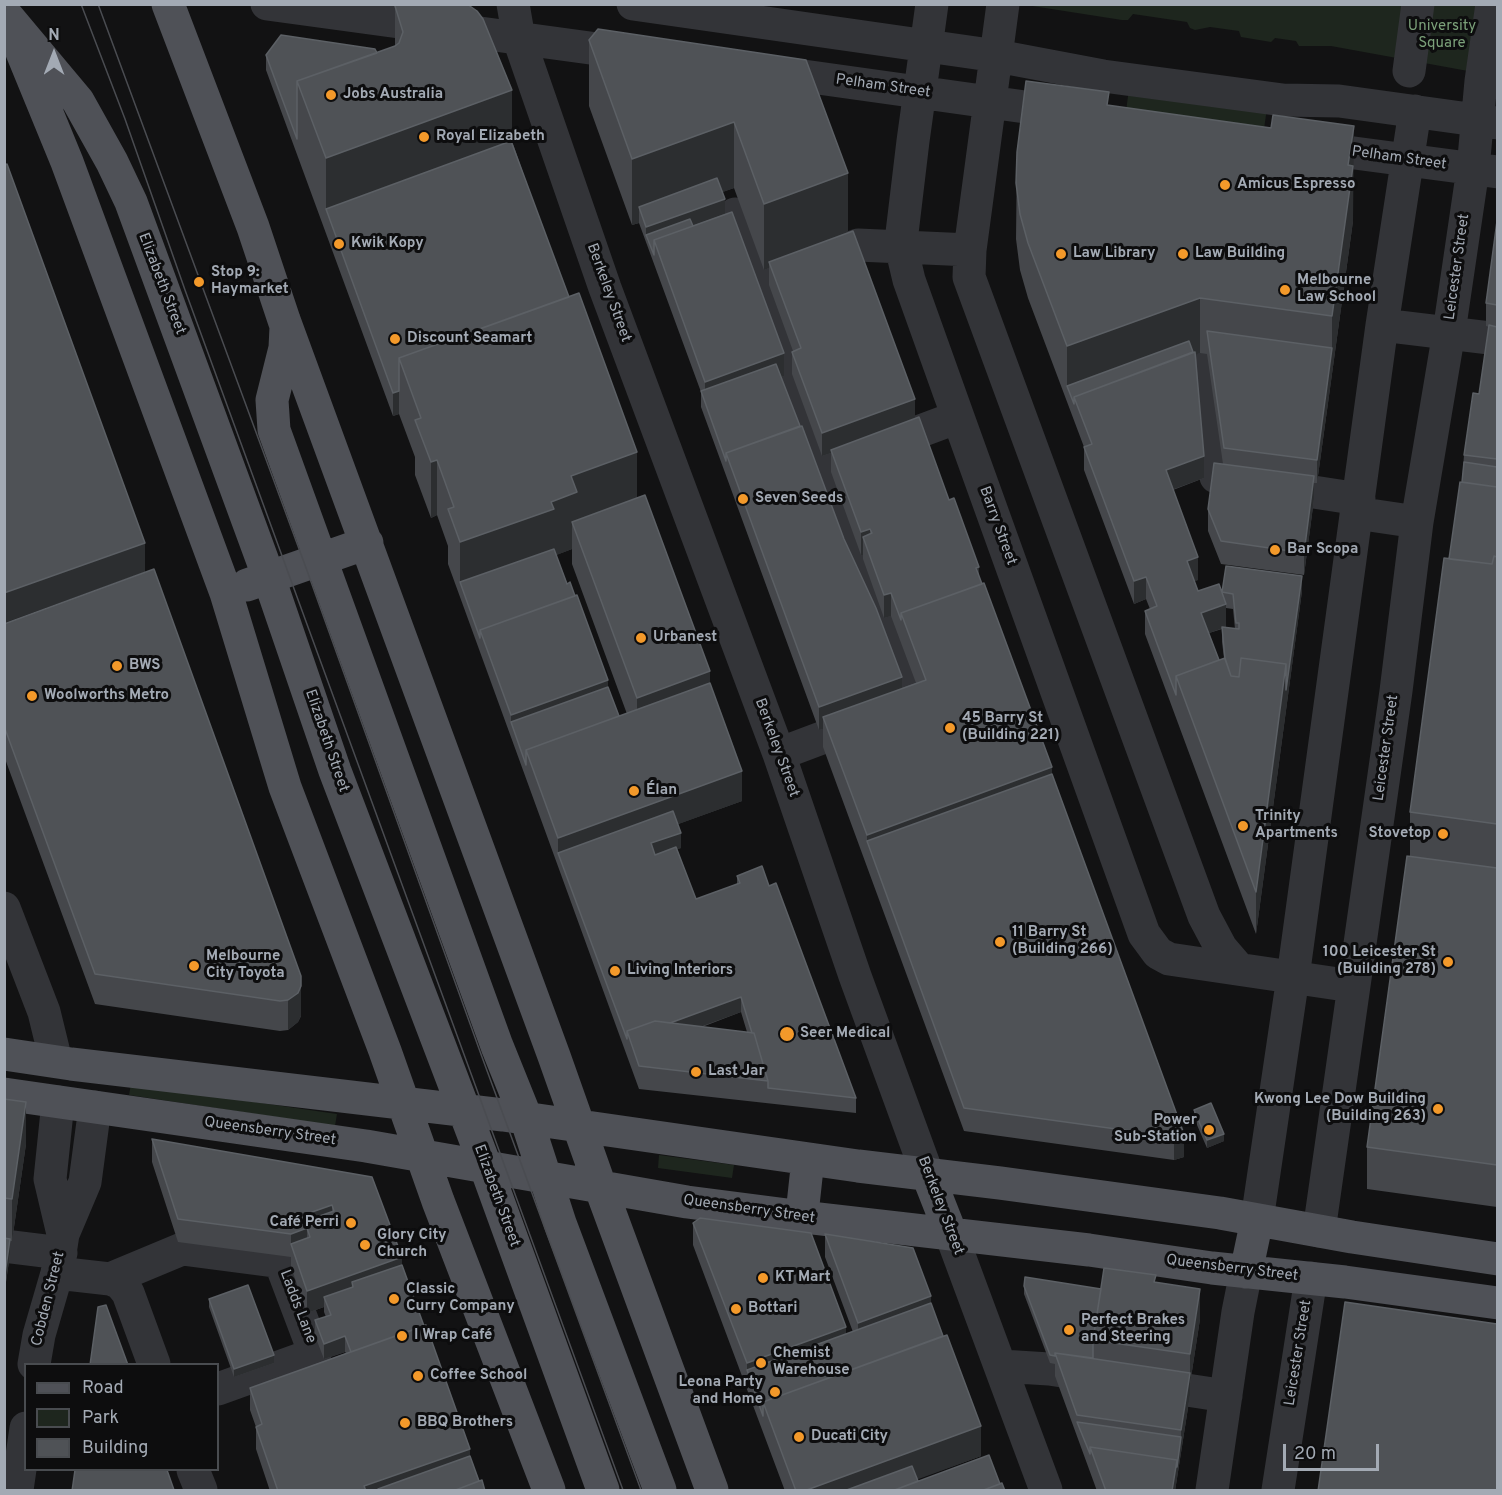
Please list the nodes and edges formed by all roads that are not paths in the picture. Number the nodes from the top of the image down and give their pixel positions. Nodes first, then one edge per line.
1 (267, 4) edge
2 (513, 4) edge
3 (633, 4) edge
4 (932, 4) edge
5 (1003, 4) edge
6 (1418, 4) edge
7 (1492, 4) edge
8 (172, 6) edge
9 (5, 14) edge
10 (519, 39) junction
11 (926, 46) junction
12 (997, 56) junction
13 (660, 57) edge
14 (742, 68) edge
15 (1409, 70) dead end
16 (920, 92) junction
17 (990, 102) junction
18 (1415, 111) junction
19 (1099, 117) edge
20 (1487, 122) edge
21 (1274, 143) edge
22 (1407, 160) junction
23 (1485, 171) edge
24 (735, 214) edge
25 (903, 246) junction
26 (970, 250) junction
27 (758, 281) junction
28 (284, 320) junction
29 (1382, 325) junction
30 (1449, 332) junction
31 (1497, 339) edge
32 (1200, 365) dead end
33 (203, 394) junction
34 (158, 409) junction
35 (958, 417) junction
36 (819, 469) junction
37 (1358, 506) junction
38 (1417, 522) junction
39 (367, 543) junction
40 (322, 559) junction
41 (269, 578) junction
42 (226, 592) junction
43 (779, 754) junction
44 (4, 908) edge
45 (1239, 969) junction
46 (1293, 977) junction
47 (1352, 986) junction
48 (4, 1054) edge
49 (64, 1063) junction
50 (4, 1094) edge
51 (58, 1102) junction
52 (402, 1103) junction
53 (95, 1107) junction
54 (463, 1110) junction
55 (526, 1118) junction
56 (578, 1126) junction
57 (422, 1155) junction
58 (808, 1159) junction
59 (485, 1166) junction
60 (927, 1173) junction
61 (545, 1176) junction
62 (600, 1186) junction
63 (803, 1217) junction
64 (1257, 1220) junction
65 (1319, 1231) junction
66 (951, 1233) junction
67 (4, 1246) edge
68 (1413, 1247) junction
69 (815, 1251) edge
70 (60, 1254) junction
71 (1497, 1259) edge
72 (1246, 1272) junction
73 (1311, 1278) junction
74 (110, 1279) junction
75 (1408, 1290) junction
76 (1497, 1303) edge
77 (34, 1363) edge
78 (153, 1363) edge
79 (1000, 1366) junction
80 (219, 1389) edge
81 (1226, 1396) junction
82 (24, 1442) edge
83 (193, 1471) edge
84 (17, 1491) edge
85 (201, 1491) edge
86 (549, 1491) edge
87 (603, 1491) edge
88 (660, 1491) edge
89 (712, 1491) edge
90 (1046, 1491) edge
91 (1212, 1491) edge
92 (1278, 1491) edge

1 - 10 street
2 - 10 street, Berkeley Street
3 - 11 street
4 - 11 street, Barry Street
5 - 12 street
6 - 15 street
7 - 20 street, Leicester Street
8 - 28 main road
9 - 33 main road, Elizabeth Street
9 - 34 main road, Elizabeth Street
10 - 13 street
10 - 43 street, Berkeley Street
11 - 12 street
11 - 16 street, Barry Street
12 - 17 street
12 - 18 street
14 - 16 street, Pelham Street
16 - 17 street, Pelham Street
16 - 25 street, Barry Street
17 - 19 street, Pelham Street
17 - 26 street
18 - 20 street
18 - 22 street
20 - 23 street, Leicester Street
21 - 22 street, Pelham Street
22 - 23 street, Pelham Street
22 - 29 street
23 - 30 street, Leicester Street
24 - 27 street
25 - 26 street
25 - 27 street
25 - 35 street, Barry Street
26 - 45 street
27 - 36 street
28 - 39 main road
28 - 40 main road
29 - 30 street
29 - 37 street
30 - 31 street
30 - 38 street, Leicester Street
32 - 37 street
33 - 34 main road
33 - 41 main road, Elizabeth Street
34 - 42 main road, Elizabeth Street
35 - 36 street
35 - 45 street, Barry Street
36 - 43 street
37 - 38 street
37 - 46 street
38 - 47 street, Leicester Street
39 - 40 main road
39 - 56 main road
40 - 41 main road
40 - 55 main road
41 - 42 main road
41 - 54 main road, Elizabeth Street
42 - 52 main road, Elizabeth Street
43 - 60 street, Berkeley Street
44 - 49 street
45 - 46 street, Barry Street
46 - 47 street, Barry Street
46 - 64 street
47 - 65 street, Leicester Street
48 - 49 main road
49 - 51 main road
49 - 52 main road
49 - 53 main road
50 - 51 main road, Queensberry Street
51 - 53 main road, Queensberry Street
51 - 70 street, Cobden Street
52 - 54 main road
52 - 57 main road, Elizabeth Street
53 - 57 main road, Queensberry Street
53 - 70 street, Cobden Street
54 - 55 main road
54 - 59 main road, Elizabeth Street
55 - 56 main road
55 - 61 main road
56 - 58 main road
56 - 62 main road
57 - 59 main road, Queensberry Street
57 - 86 main road, Elizabeth Street
58 - 60 main road
58 - 63 main road
59 - 61 main road, Queensberry Street
59 - 87 main road, Elizabeth Street
60 - 64 main road
60 - 66 main road, Berkeley Street
61 - 62 main road, Queensberry Street
61 - 88 main road
62 - 63 main road, Queensberry Street
62 - 89 main road
63 - 66 main road, Queensberry Street
63 - 69 street
64 - 65 main road
64 - 72 main road
65 - 68 main road
65 - 73 main road, Leicester Street
66 - 72 main road, Queensberry Street
66 - 79 street, Berkeley Street
67 - 70 street
68 - 71 main road
68 - 75 main road
70 - 74 street
70 - 77 street, Cobden Street
72 - 73 main road, Queensberry Street
72 - 81 street
73 - 75 main road, Queensberry Street
73 - 92 street, Leicester Street
74 - 78 street
74 - 80 street, Ladds Lane
75 - 76 main road, Queensberry Street
79 - 81 street
79 - 90 street, Berkeley Street
81 - 91 street
82 - 84 street
83 - 85 street

